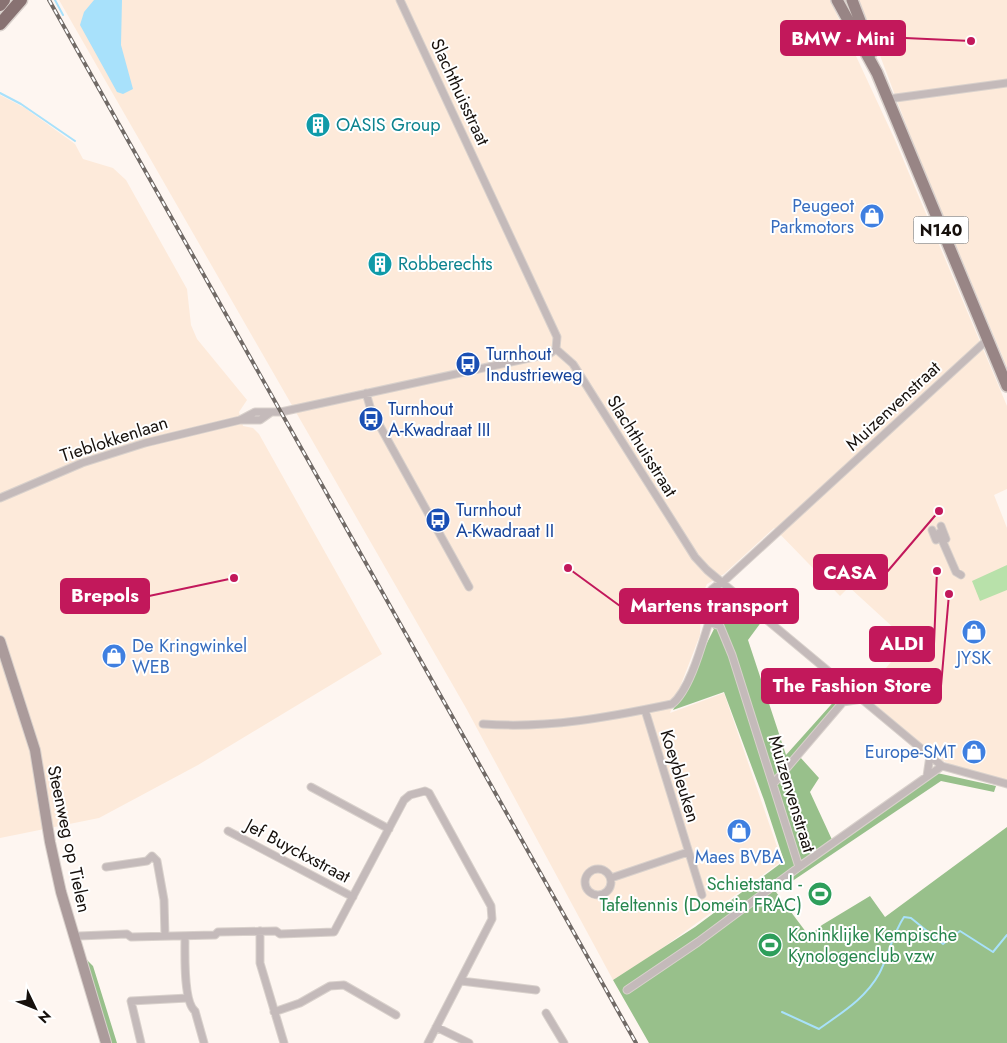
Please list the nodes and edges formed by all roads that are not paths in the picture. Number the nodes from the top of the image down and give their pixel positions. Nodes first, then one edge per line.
1 (21, 0) edge
2 (400, 0) edge
3 (837, 0) edge
4 (852, 0) edge
5 (0, 5) edge
6 (8, 5) edge
7 (0, 24) edge
8 (877, 73) junction
9 (1007, 83) edge
10 (888, 100) junction
11 (987, 340) junction
12 (556, 349) junction
13 (1007, 386) edge
14 (366, 393) junction
15 (0, 498) edge
16 (932, 530) dead end
17 (940, 543) junction
18 (961, 575) dead end
19 (722, 583) junction
20 (469, 587) dead end
21 (709, 622) junction
22 (0, 641) edge
23 (844, 684) junction
24 (862, 699) junction
25 (843, 702) junction
26 (644, 710) junction
27 (483, 724) dead end
28 (930, 756) junction
29 (942, 766) junction
30 (927, 776) junction
31 (773, 784) junction
32 (1007, 784) edge
33 (311, 787) dead end
34 (388, 829) junction
35 (228, 831) dead end
36 (688, 852) junction
37 (106, 867) dead end
38 (799, 868) junction
39 (611, 878) dead end
40 (702, 895) dead end
41 (353, 897) junction
42 (260, 931) junction
43 (165, 936) junction
44 (184, 936) junction
45 (74, 938) junction
46 (461, 981) junction
47 (536, 990) dead end
48 (627, 990) dead end
49 (188, 998) junction
50 (274, 1012) junction
51 (546, 1012) dead end
52 (396, 1015) dead end
53 (436, 1027) junction
54 (106, 1043) edge
55 (142, 1043) edge
56 (204, 1043) edge
57 (284, 1043) edge
58 (428, 1043) edge
59 (469, 1043) edge
60 (564, 1043) edge

1 - 6 highway
2 - 12 street, Slachthuisstraat
3 - 8 main road, N140
4 - 8 main road, N140
5 - 6 highway
6 - 7 highway
8 - 10 main road, N140
9 - 10 street
10 - 11 main road, N140
11 - 13 main road, N140
11 - 19 street, Muizenvenstraat
12 - 14 street, Tieblokkenlaan
12 - 19 street, Slachthuisstraat
14 - 15 street, Tieblokkenlaan
14 - 20 street
16 - 17 street
17 - 17 street
17 - 18 street
19 - 21 street, Muizenvenstraat
19 - 23 street, Slachthuisstraat
21 - 26 street, Muizenvenstraat
21 - 31 street, Muizenvenstraat
22 - 45 street, Steenweg op Tielen
23 - 24 street, Slachthuisstraat
23 - 25 street
24 - 25 street
24 - 28 street, Slachthuisstraat
25 - 31 street
26 - 27 street, Muizenvenstraat
26 - 36 street, Koeybleuken
28 - 29 street, Slachthuisstraat
28 - 30 street
29 - 30 street
29 - 32 street, Slachthuisstraat
30 - 38 street
31 - 38 street, Muizenvenstraat
33 - 34 street
34 - 41 street, Jef Buyckxstraat
34 - 46 street, Jef Buyckxstraat
35 - 41 street, Jef Buyckxstraat
36 - 39 street
36 - 40 street, Koeybleuken
37 - 43 street
38 - 48 street, Muizenvenstraat
41 - 42 street, Jef Buyckxstraat
42 - 44 street, Jef Buyckxstraat
42 - 50 street
43 - 44 street, Jef Buyckxstraat
43 - 45 street, Jef Buyckxstraat
44 - 49 street
45 - 54 street, Steenweg op Tielen
46 - 47 street
46 - 53 street, Jef Buyckxstraat
49 - 55 street
49 - 56 street
50 - 52 street
50 - 57 street
51 - 60 street
53 - 58 street, Jef Buyckxstraat
53 - 59 street

